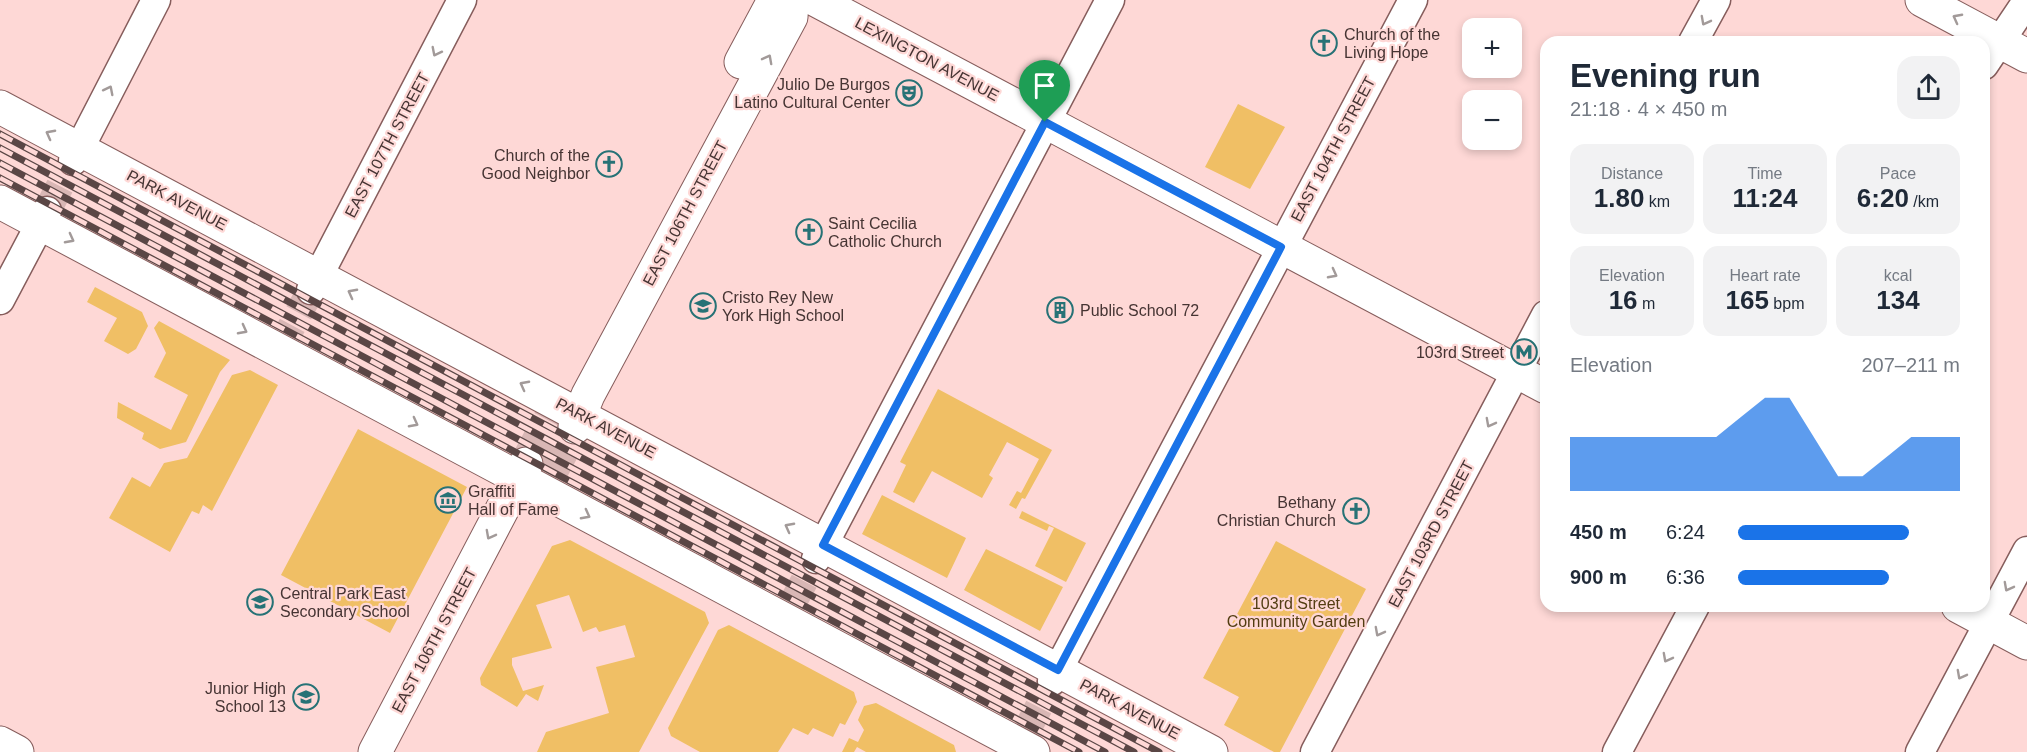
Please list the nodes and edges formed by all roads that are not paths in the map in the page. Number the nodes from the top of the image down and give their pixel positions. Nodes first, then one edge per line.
1 (156, 0) edge
2 (462, 0) edge
3 (778, 0) edge
4 (792, 0) edge
5 (816, 0) edge
6 (1110, 0) edge
7 (1413, 0) edge
8 (1716, 0) edge
9 (1922, 0) edge
10 (2027, 1) edge
11 (1697, 36) edge
12 (1977, 36) edge
13 (1990, 45) edge
14 (2004, 54) edge
15 (0, 107) edge
16 (1045, 122) junction
17 (76, 155) junction
18 (0, 202) edge
19 (44, 217) junction
20 (1281, 247) junction
21 (315, 283) junction
22 (0, 300) edge
23 (1540, 327) edge
24 (1517, 371) junction
25 (1540, 384) edge
26 (566, 415) junction
27 (533, 478) junction
28 (2027, 551) edge
29 (819, 552) junction
30 (1692, 612) edge
31 (1969, 612) edge
32 (1988, 622) junction
33 (2027, 643) edge
34 (1055, 675) junction
35 (0, 743) edge
36 (1024, 745) edge
37 (16, 752) edge
38 (375, 752) edge
39 (399, 752) edge
40 (1211, 752) edge
41 (1316, 752) edge
42 (1617, 752) edge
43 (1920, 752) edge

17 -> 1 street
2 -> 21 street, EAST 107TH STREET
3 - 26 main road, EAST 106TH STREET
26 -> 4 main road, EAST 106TH STREET
5 - 16 main road, LEXINGTON AVENUE
6 - 16 street
7 - 20 street, EAST 104TH STREET
8 -> 11 street
12 -> 9 main road
10 - 14 street
14 -> 13 main road
17 -> 15 main road, PARK AVENUE
16 - 20 main road, LEXINGTON AVENUE
16 - 29 street
17 - 21 main road, PARK AVENUE
18 - 19 main road
19 - 22 street
19 -> 27 main road
20 -> 24 main road, LEXINGTON AVENUE
20 - 34 street, EAST 104TH STREET
26 -> 21 main road, PARK AVENUE
23 - 24 street, EAST 103RD STREET
24 - 25 main road, LEXINGTON AVENUE
24 -> 41 street, EAST 103RD STREET
29 -> 26 main road, PARK AVENUE
27 -> 36 main road
27 -> 38 main road, EAST 106TH STREET
27 - 39 main road, EAST 106TH STREET
28 -> 32 street
29 - 34 main road, PARK AVENUE
30 -> 42 street
31 - 32 main road
32 - 33 main road
32 -> 43 street
34 - 40 main road, PARK AVENUE
35 - 37 main road

